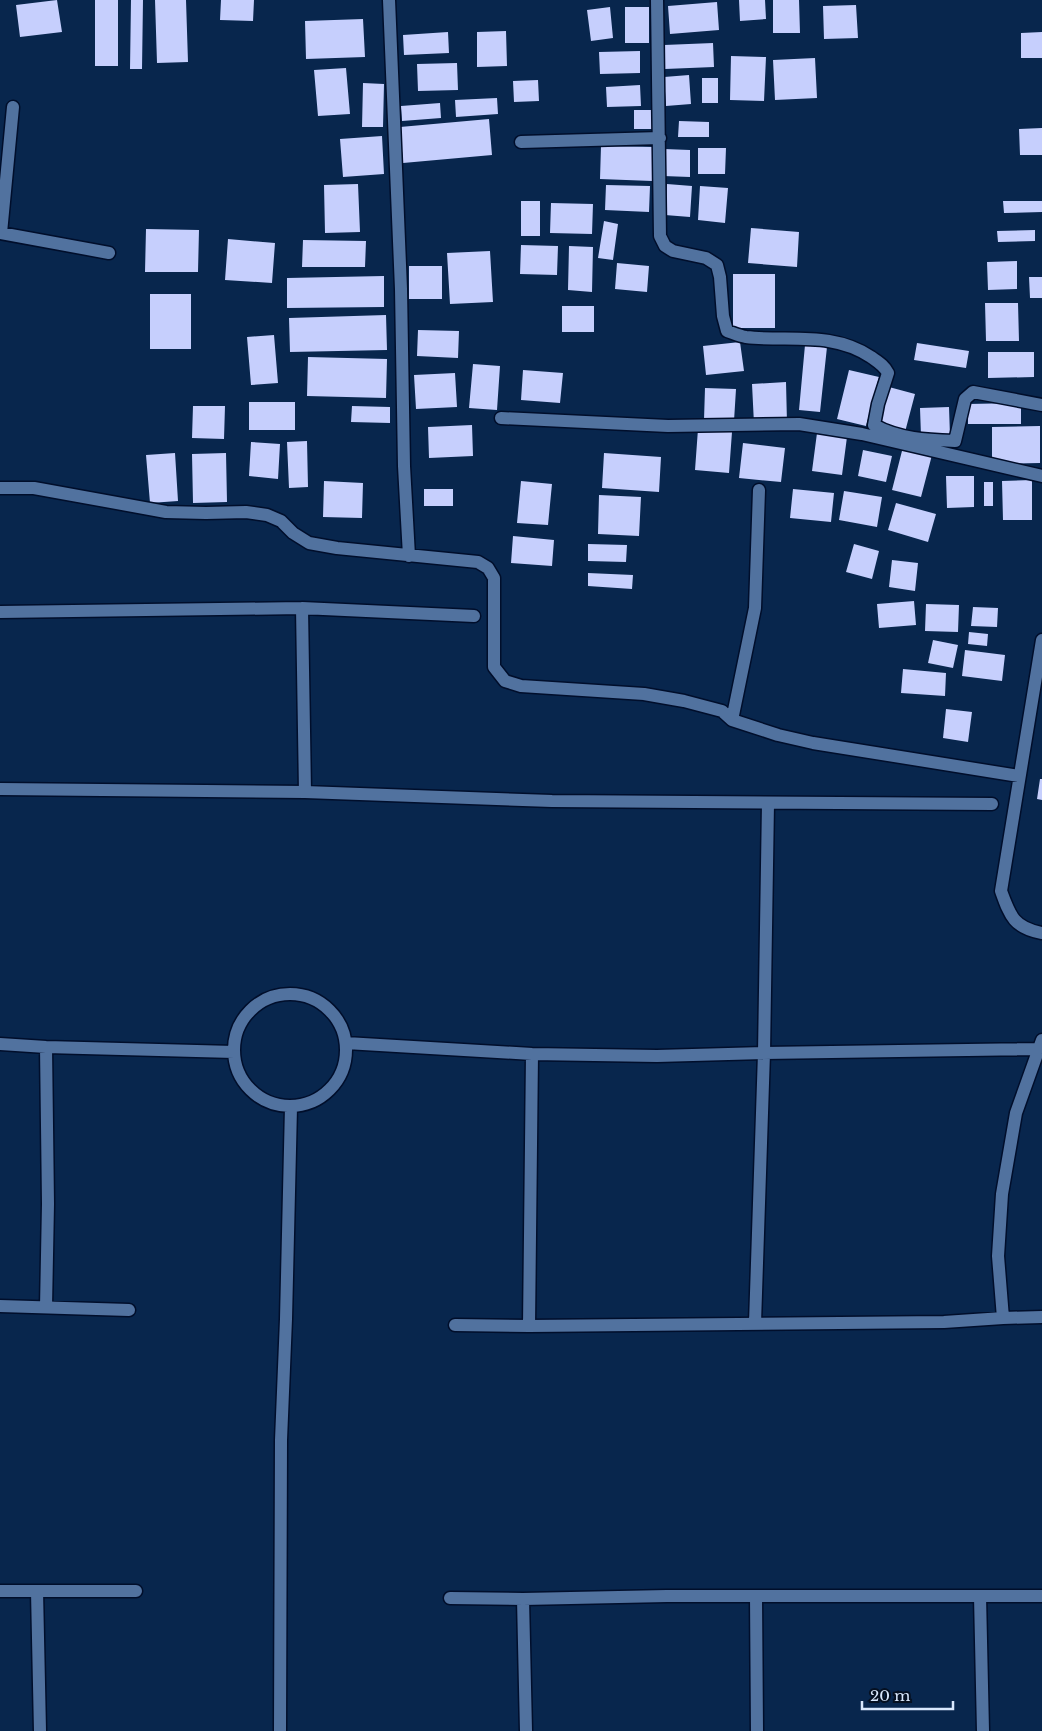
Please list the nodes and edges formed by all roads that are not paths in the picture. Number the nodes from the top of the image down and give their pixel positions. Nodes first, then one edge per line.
1 (389, 0) edge
2 (657, 0) edge
3 (13, 107) dead end
4 (660, 138) junction
5 (521, 142) dead end
6 (1, 233) edge
7 (109, 253) dead end
8 (1042, 405) edge
9 (501, 418) dead end
10 (1042, 476) edge
11 (0, 488) edge
12 (759, 490) dead end
13 (409, 556) junction
14 (302, 608) junction
15 (0, 612) edge
16 (474, 616) dead end
17 (1041, 647) edge
18 (732, 720) junction
19 (1019, 776) junction
20 (0, 790) edge
21 (305, 792) junction
22 (768, 803) junction
23 (992, 804) dead end
24 (1042, 933) edge
25 (346, 1043) junction
26 (0, 1044) edge
27 (1040, 1045) edge
28 (46, 1048) junction
29 (234, 1052) junction
30 (764, 1052) junction
31 (532, 1054) junction
32 (291, 1107) junction
33 (0, 1306) edge
34 (46, 1307) junction
35 (130, 1310) dead end
36 (1042, 1317) edge
37 (1003, 1318) junction
38 (755, 1323) junction
39 (455, 1326) dead end
40 (529, 1326) junction
41 (0, 1591) edge
42 (37, 1591) junction
43 (136, 1591) dead end
44 (756, 1596) junction
45 (980, 1596) junction
46 (1042, 1596) edge
47 (450, 1598) dead end
48 (523, 1600) junction
49 (40, 1731) edge
50 (280, 1731) edge
51 (526, 1731) edge
52 (757, 1731) edge
53 (983, 1731) edge

1 - 13 street
2 - 4 street
3 - 6 street
4 - 5 street
4 - 8 street
6 - 7 street
9 - 10 street
11 - 13 street
12 - 18 street
13 - 18 street
14 - 15 street
14 - 16 street
14 - 21 street
17 - 19 street
18 - 19 street
19 - 24 street
20 - 21 street
21 - 22 street
22 - 23 street
22 - 30 street
25 - 29 street
25 - 31 street
25 - 32 street
26 - 28 street
27 - 30 street
27 - 37 street
28 - 29 street
28 - 34 street
29 - 32 street
30 - 31 street
30 - 38 street
31 - 40 street
32 - 50 street
33 - 34 street
34 - 35 street
36 - 37 street
37 - 38 street
38 - 40 street
39 - 40 street
41 - 42 street
42 - 43 street
42 - 49 street
44 - 45 street
44 - 48 street
44 - 52 street
45 - 46 street
45 - 53 street
47 - 48 street
48 - 51 street

